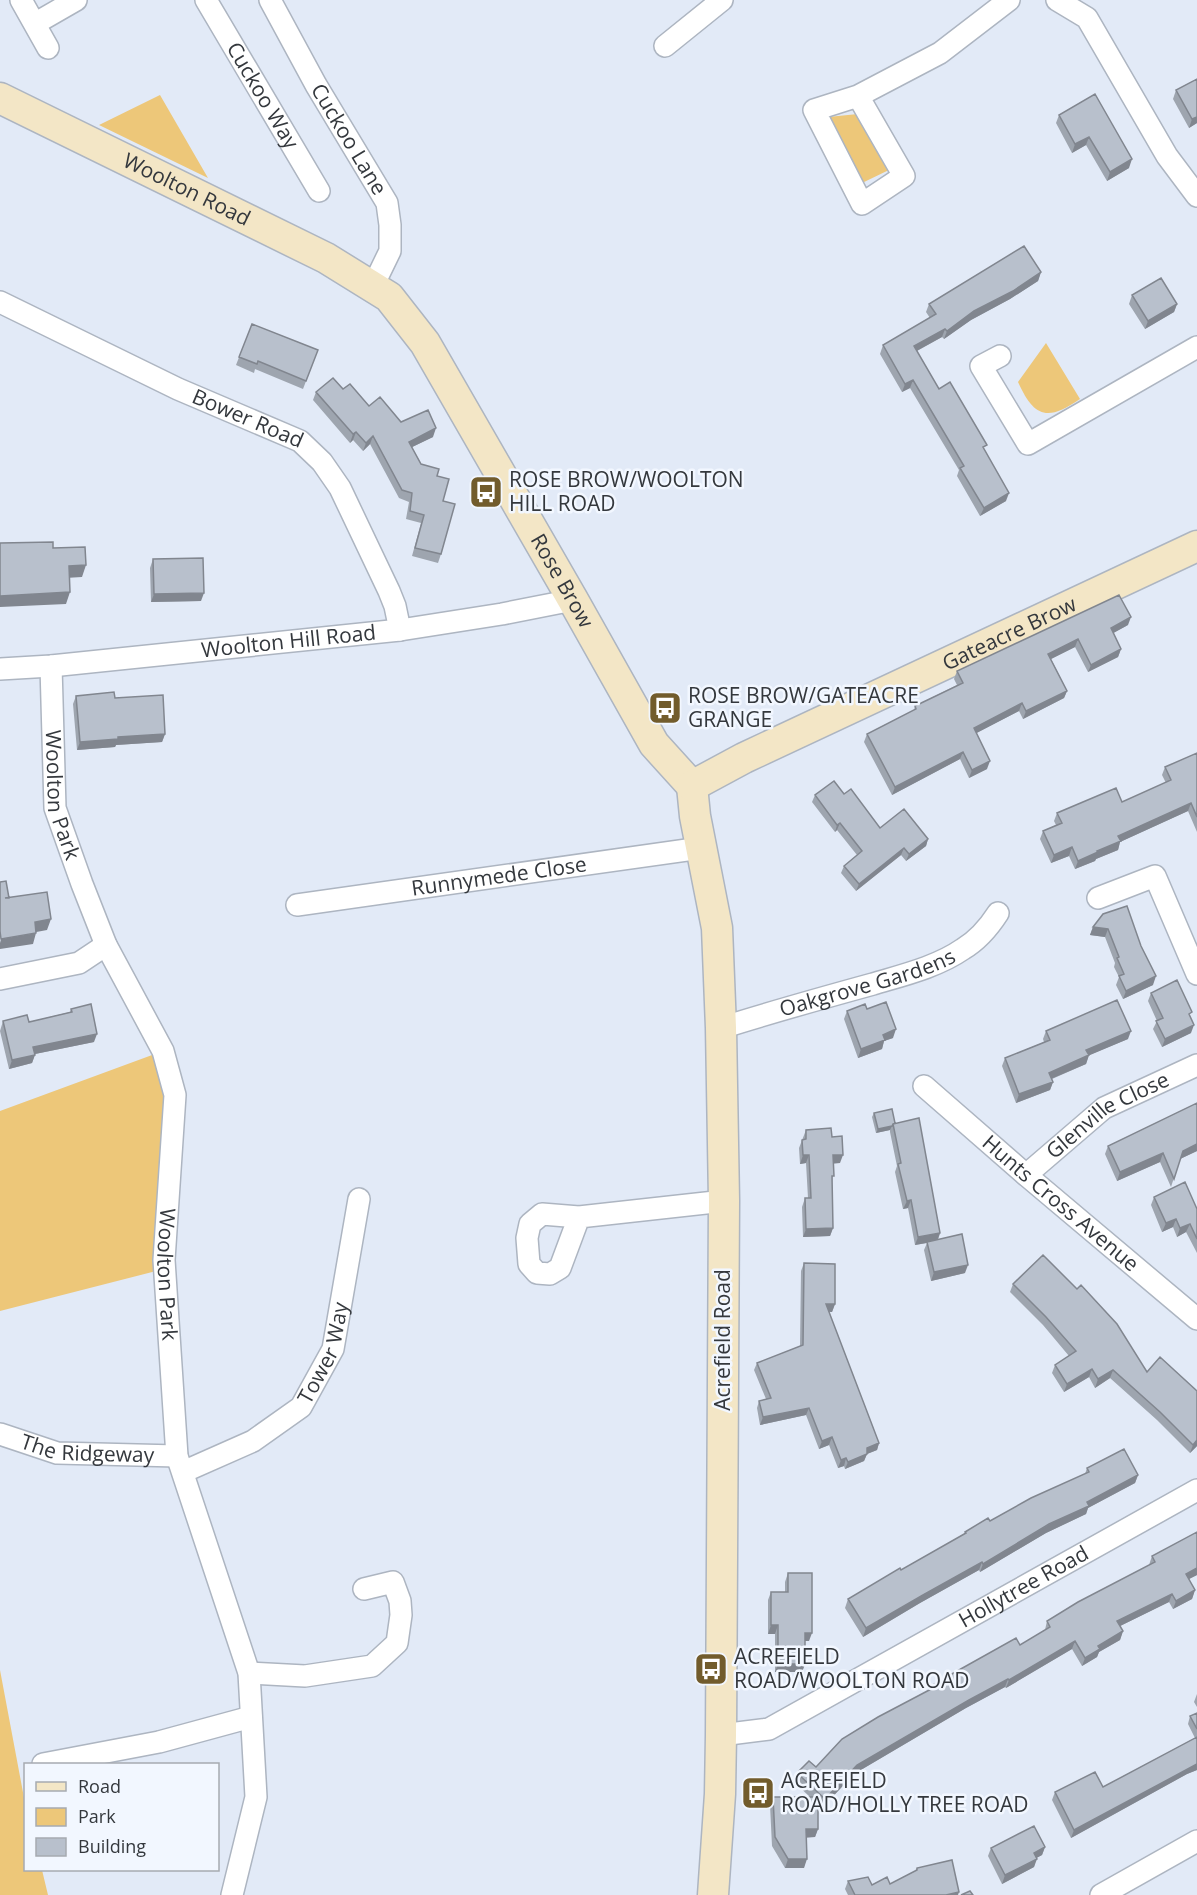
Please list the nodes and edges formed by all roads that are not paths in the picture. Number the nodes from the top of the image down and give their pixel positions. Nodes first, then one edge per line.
1 (21, 0) edge
2 (76, 0) edge
3 (206, 0) edge
4 (270, 0) edge
5 (722, 0) edge
6 (1009, 0) edge
7 (1057, 0) edge
8 (36, 23) junction
9 (665, 46) dead end
10 (48, 48) dead end
11 (858, 96) junction
12 (0, 98) edge
13 (319, 191) dead end
14 (1197, 196) edge
15 (373, 286) junction
16 (0, 302) edge
17 (1197, 347) edge
18 (1000, 356) dead end
19 (1197, 546) edge
20 (573, 600) junction
21 (400, 630) junction
22 (51, 666) junction
23 (0, 669) edge
24 (692, 786) junction
25 (701, 848) junction
26 (1098, 898) dead end
27 (297, 905) dead end
28 (998, 913) dead end
29 (106, 945) junction
30 (1197, 974) edge
31 (0, 979) edge
32 (722, 1028) junction
33 (1197, 1065) edge
34 (924, 1086) dead end
35 (1026, 1175) junction
36 (359, 1199) dead end
37 (724, 1201) junction
38 (579, 1217) dead end
39 (1197, 1319) edge
40 (0, 1434) edge
41 (180, 1464) junction
42 (1197, 1490) edge
43 (364, 1589) dead end
44 (249, 1673) junction
45 (251, 1717) junction
46 (721, 1735) junction
47 (48, 1763) edge
48 (1196, 1843) edge
49 (232, 1895) edge
50 (713, 1895) edge
51 (1101, 1895) edge

1 - 8 street
2 - 8 street
3 - 13 street, Cuckoo Way
4 - 15 street, Cuckoo Lane
5 - 9 street
6 - 11 street
7 - 14 street
8 - 10 street
11 - 11 street
12 - 15 main road, Woolton Road
15 - 20 main road, Rose Brow
16 - 21 street, Bower Road
17 - 18 street
19 - 24 main road, Gateacre Brow
20 - 21 street, Woolton Hill Road
20 - 24 main road, Rose Brow
21 - 22 street, Woolton Hill Road
22 - 23 street, Woolton Hill Road
22 - 29 street, Woolton Park
24 - 25 main road, Acrefield Road
25 - 27 street, Runnymede Close
25 - 32 main road, Acrefield Road
26 - 30 street
28 - 32 street, Oakgrove Gardens
29 - 31 street
29 - 41 street, Woolton Park
32 - 37 main road, Acrefield Road
33 - 35 street, Glenville Close
34 - 35 street, Hunts Cross Avenue
35 - 39 street, Hunts Cross Avenue
36 - 41 street, Tower Way
37 - 38 street
37 - 46 main road, Acrefield Road
40 - 41 street, The Ridgeway
41 - 44 street, Woolton Park
42 - 46 street, Hollytree Road
43 - 44 street
44 - 45 street, Woolton Park
45 - 47 street
45 - 49 street, Woolton Park
46 - 50 main road, Acrefield Road
48 - 51 street

